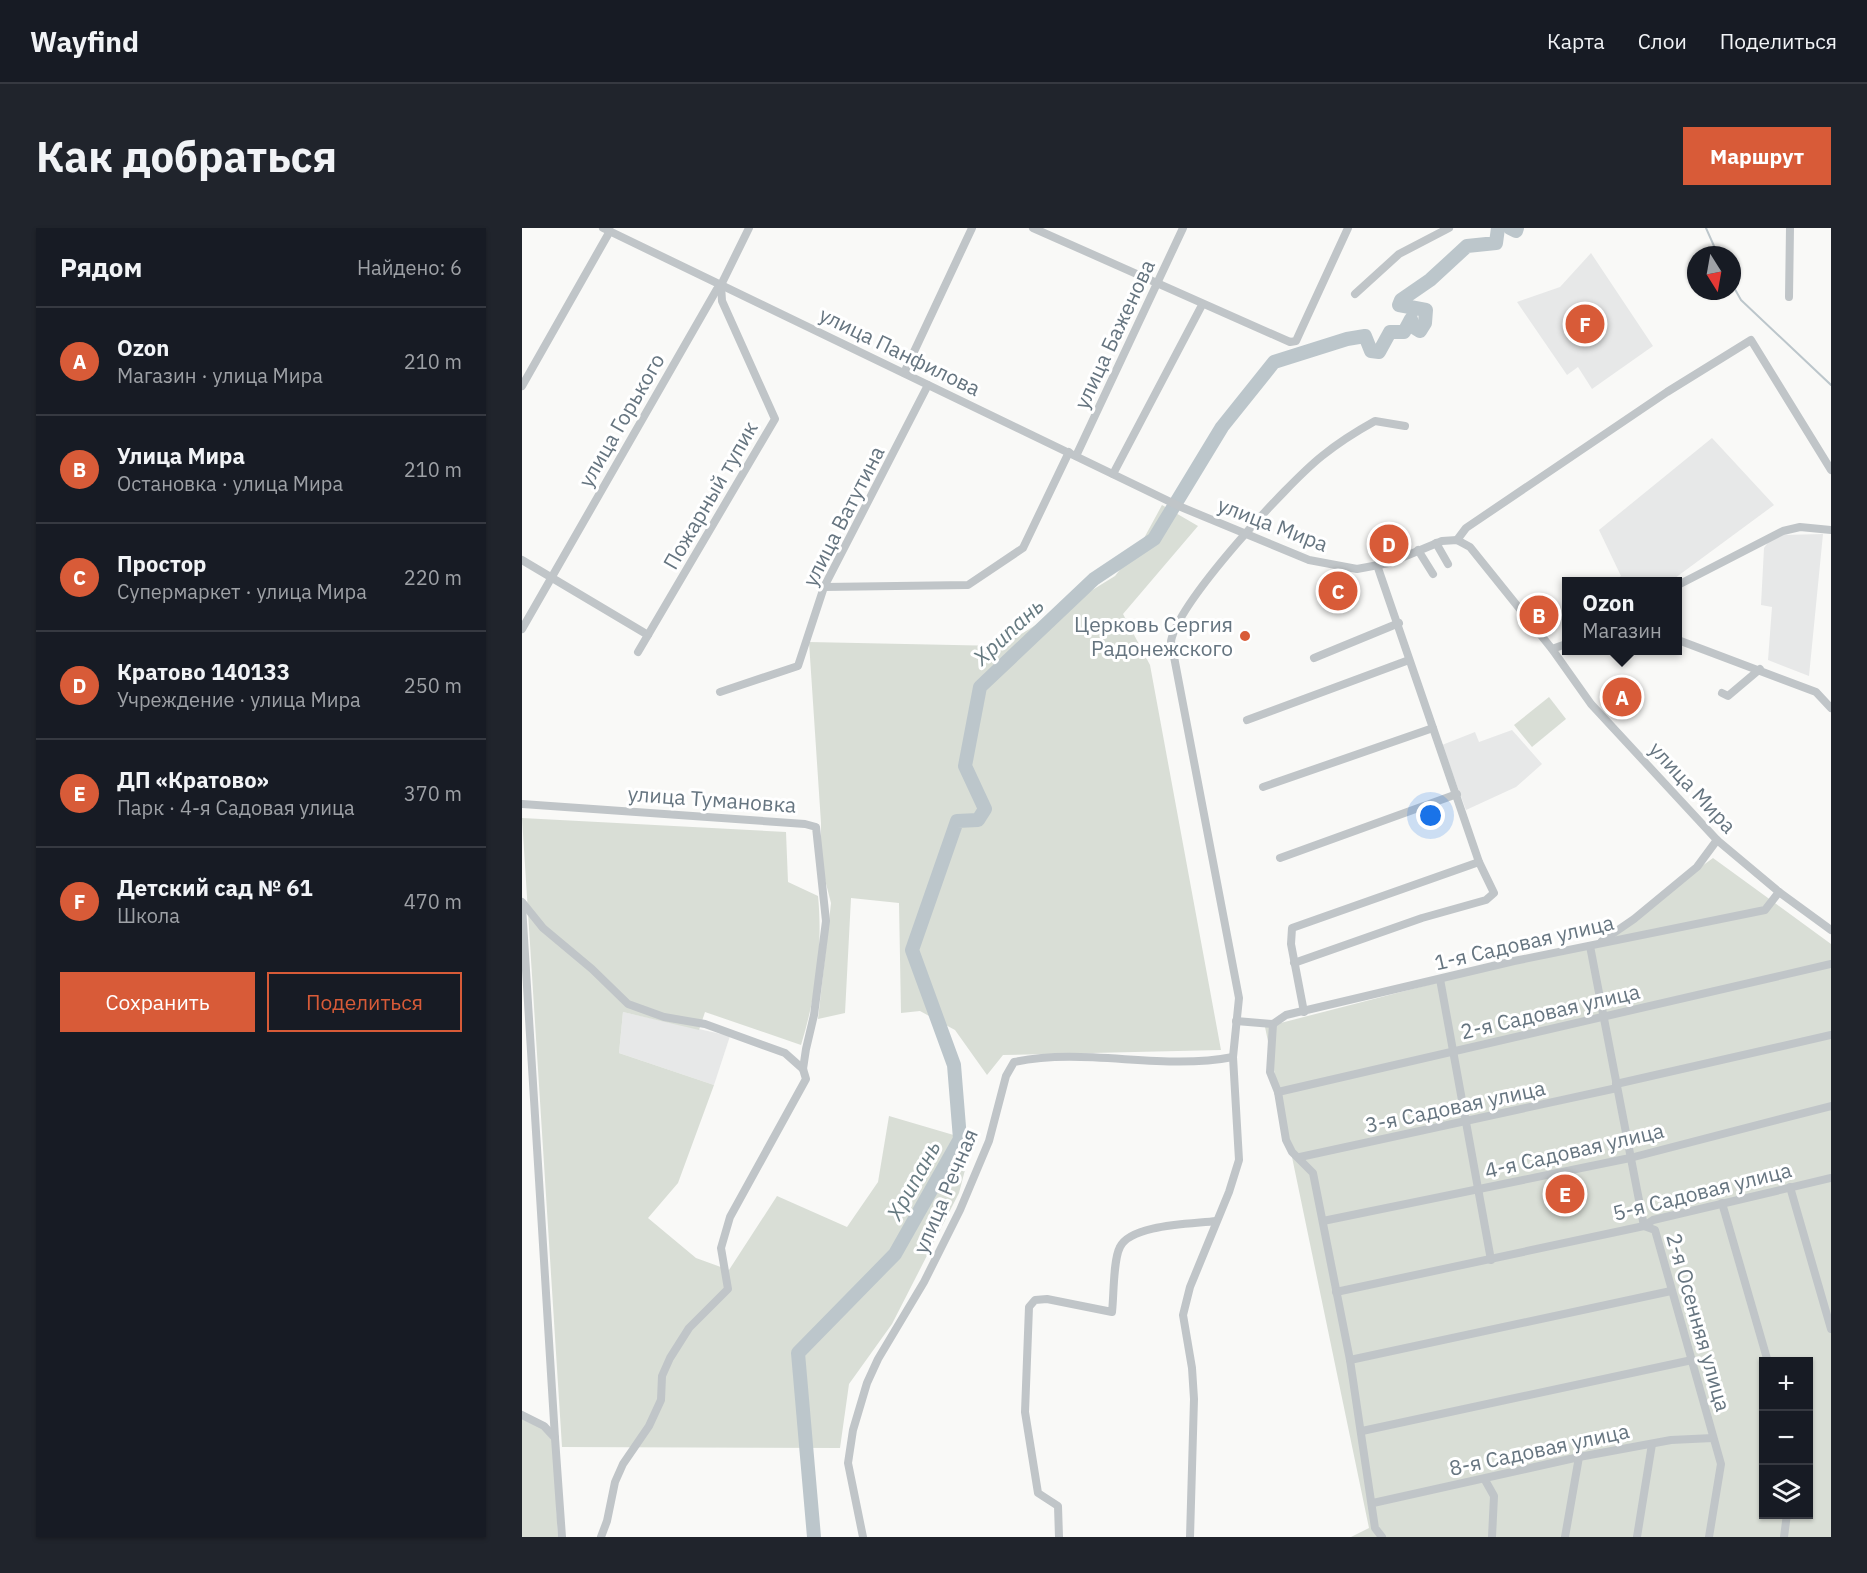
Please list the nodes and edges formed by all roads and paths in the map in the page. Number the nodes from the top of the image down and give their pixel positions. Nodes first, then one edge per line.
1 (749, 228) edge
2 (972, 228) edge
3 (1033, 228) edge
4 (1183, 228) edge
5 (1348, 228) edge
6 (1449, 228) edge
7 (1790, 228) edge
8 (606, 230) edge
9 (722, 285) junction
10 (1157, 285) junction
11 (1355, 294) dead end
12 (1789, 297) dead end
13 (1202, 304) junction
14 (904, 373) junction
15 (928, 385) junction
16 (522, 386) edge
17 (1405, 426) dead end
18 (1073, 454) junction
19 (1831, 470) edge
20 (1113, 474) junction
21 (1181, 507) joint
22 (1831, 530) edge
23 (1247, 535) junction
24 (1456, 540) junction
25 (1436, 543) junction
26 (1418, 550) junction
27 (522, 560) edge
28 (1448, 564) dead end
29 (1377, 565) junction
30 (1433, 574) dead end
31 (552, 577) junction
32 (1682, 582) edge
33 (824, 587) junction
34 (1399, 623) junction
35 (522, 629) edge
36 (648, 635) junction
37 (1682, 642) edge
38 (1562, 645) edge
39 (1552, 649) junction
40 (638, 652) dead end
41 (1314, 658) dead end
42 (1409, 660) junction
43 (1762, 670) junction
44 (720, 692) dead end
45 (1722, 693) dead end
46 (1831, 708) edge
47 (1247, 720) dead end
48 (1434, 728) junction
49 (1263, 787) dead end
50 (1457, 794) junction
51 (522, 804) edge
52 (1717, 840) junction
53 (1280, 858) dead end
54 (1479, 861) junction
55 (1779, 892) junction
56 (522, 904) edge
57 (1831, 930) edge
58 (1598, 944) junction
59 (1590, 946) junction
60 (1294, 963) junction
61 (1831, 964) edge
62 (1440, 979) junction
63 (525, 1002) edge
64 (1304, 1012) junction
65 (1604, 1017) junction
66 (1236, 1021) junction
67 (1273, 1024) junction
68 (1831, 1035) edge
69 (1452, 1053) junction
70 (1233, 1057) junction
71 (803, 1070) junction
72 (1617, 1086) junction
73 (1278, 1092) junction
74 (1831, 1106) edge
75 (1464, 1123) junction
76 (1300, 1157) junction
77 (1630, 1158) junction
78 (1831, 1178) edge
79 (1790, 1187) junction
80 (1478, 1191) junction
81 (1722, 1203) junction
82 (1216, 1221) junction
83 (1323, 1221) junction
84 (1644, 1226) junction
85 (1491, 1260) junction
86 (1671, 1291) junction
87 (1336, 1292) junction
88 (1831, 1329) edge
89 (1767, 1357) edge
90 (1350, 1360) junction
91 (1692, 1360) junction
92 (522, 1415) edge
93 (1362, 1431) junction
94 (555, 1438) junction
95 (1713, 1438) junction
96 (1652, 1444) junction
97 (1579, 1457) junction
98 (1485, 1480) junction
99 (1373, 1503) junction
100 (1786, 1519) edge
101 (561, 1537) edge
102 (601, 1537) edge
103 (863, 1537) edge
104 (1059, 1537) edge
105 (1190, 1537) edge
106 (1382, 1537) edge
107 (1492, 1537) edge
108 (1565, 1537) edge
109 (1637, 1537) edge
110 (1709, 1537) edge
111 (1784, 1537) edge

1 - 9 street, улица Горького
2 - 14 street
3 - 10 street
4 - 10 street, улица Баженова
5 - 13 street
6 - 11 street
7 - 12 street
8 - 9 street, улица Панфилова
8 - 16 street
9 - 14 street, улица Панфилова
9 - 31 street, улица Горького
9 - 36 street, Пожарный тупик
10 - 13 street
10 - 18 street, улица Баженова
13 - 20 street
14 - 15 street, улица Панфилова
15 - 18 street, улица Панфилова
15 - 33 street, улица Ватутина
17 - 23 street
18 - 20 street, улица Панфилова
18 - 33 street, улица Баженова
19 - 24 street
20 - 21 street, улица Панфилова
21 - 23 street, улица Мира
22 - 32 street
23 - 29 street, улица Мира
23 - 66 street
24 - 25 street, улица Мира
24 - 39 street, улица Мира
25 - 26 street, улица Мира
25 - 28 street
26 - 29 street, улица Мира
26 - 30 street
27 - 31 street
29 - 34 street
31 - 35 street, улица Горького
31 - 36 street
33 - 44 street, улица Ватутина
34 - 41 street
34 - 42 street
36 - 40 street, Пожарный тупик
37 - 43 street
38 - 39 street
39 - 52 street, улица Мира
42 - 47 street
42 - 48 street
43 - 45 street
43 - 46 street
48 - 49 street
48 - 50 street
50 - 53 street
50 - 54 street
51 - 71 street, улица Тумановка
52 - 55 street, улица Мира
52 - 58 street
54 - 60 street
54 - 60 street
55 - 57 street, улица Мира
55 - 58 street, 1-я Садовая улица
56 - 63 street
56 - 71 street
58 - 59 street, 1-я Садовая улица
59 - 62 street, 1-я Садовая улица
59 - 65 street, 2-я Осенняя улица
60 - 64 street
61 - 65 street, 2-я Садовая улица
62 - 64 street, 1-я Садовая улица
62 - 69 street
63 - 94 street
64 - 67 street, 1-я Садовая улица
65 - 69 street, 2-я Садовая улица
65 - 72 street, 2-я Осенняя улица
66 - 67 street
66 - 70 street
67 - 73 street
68 - 72 street, 3-я Садовая улица
69 - 73 street, 2-я Садовая улица
69 - 75 street
70 - 82 street
70 - 103 street, улица Речная
71 - 102 street, улица Тумановка
72 - 75 street, 3-я Садовая улица
72 - 77 street, 2-я Осенняя улица
73 - 76 street
74 - 77 street, 4-я Садовая улица
75 - 76 street, 3-я Садовая улица
75 - 80 street
76 - 83 street
77 - 80 street, 4-я Садовая улица
77 - 84 street, 2-я Осенняя улица
78 - 79 street, 5-я Садовая улица
79 - 81 street, 5-я Садовая улица
79 - 88 street
80 - 83 street, 4-я Садовая улица
80 - 85 street
81 - 84 street, 5-я Садовая улица
81 - 89 street
82 - 104 street
82 - 105 street
83 - 87 street
84 - 85 street, 5-я Садовая улица
84 - 86 street, 2-я Осенняя улица
85 - 87 street, 5-я Садовая улица
86 - 90 street
86 - 91 street, 2-я Осенняя улица
87 - 90 street
90 - 93 street
91 - 93 street
91 - 95 street, 2-я Осенняя улица
92 - 94 street
93 - 99 street
94 - 101 street
95 - 96 street, 8-я Садовая улица
95 - 110 street, 2-я Осенняя улица
96 - 97 street, 8-я Садовая улица
96 - 109 street
97 - 98 street, 8-я Садовая улица
97 - 108 street
98 - 99 street, 8-я Садовая улица
98 - 107 street
99 - 106 street
100 - 111 street

